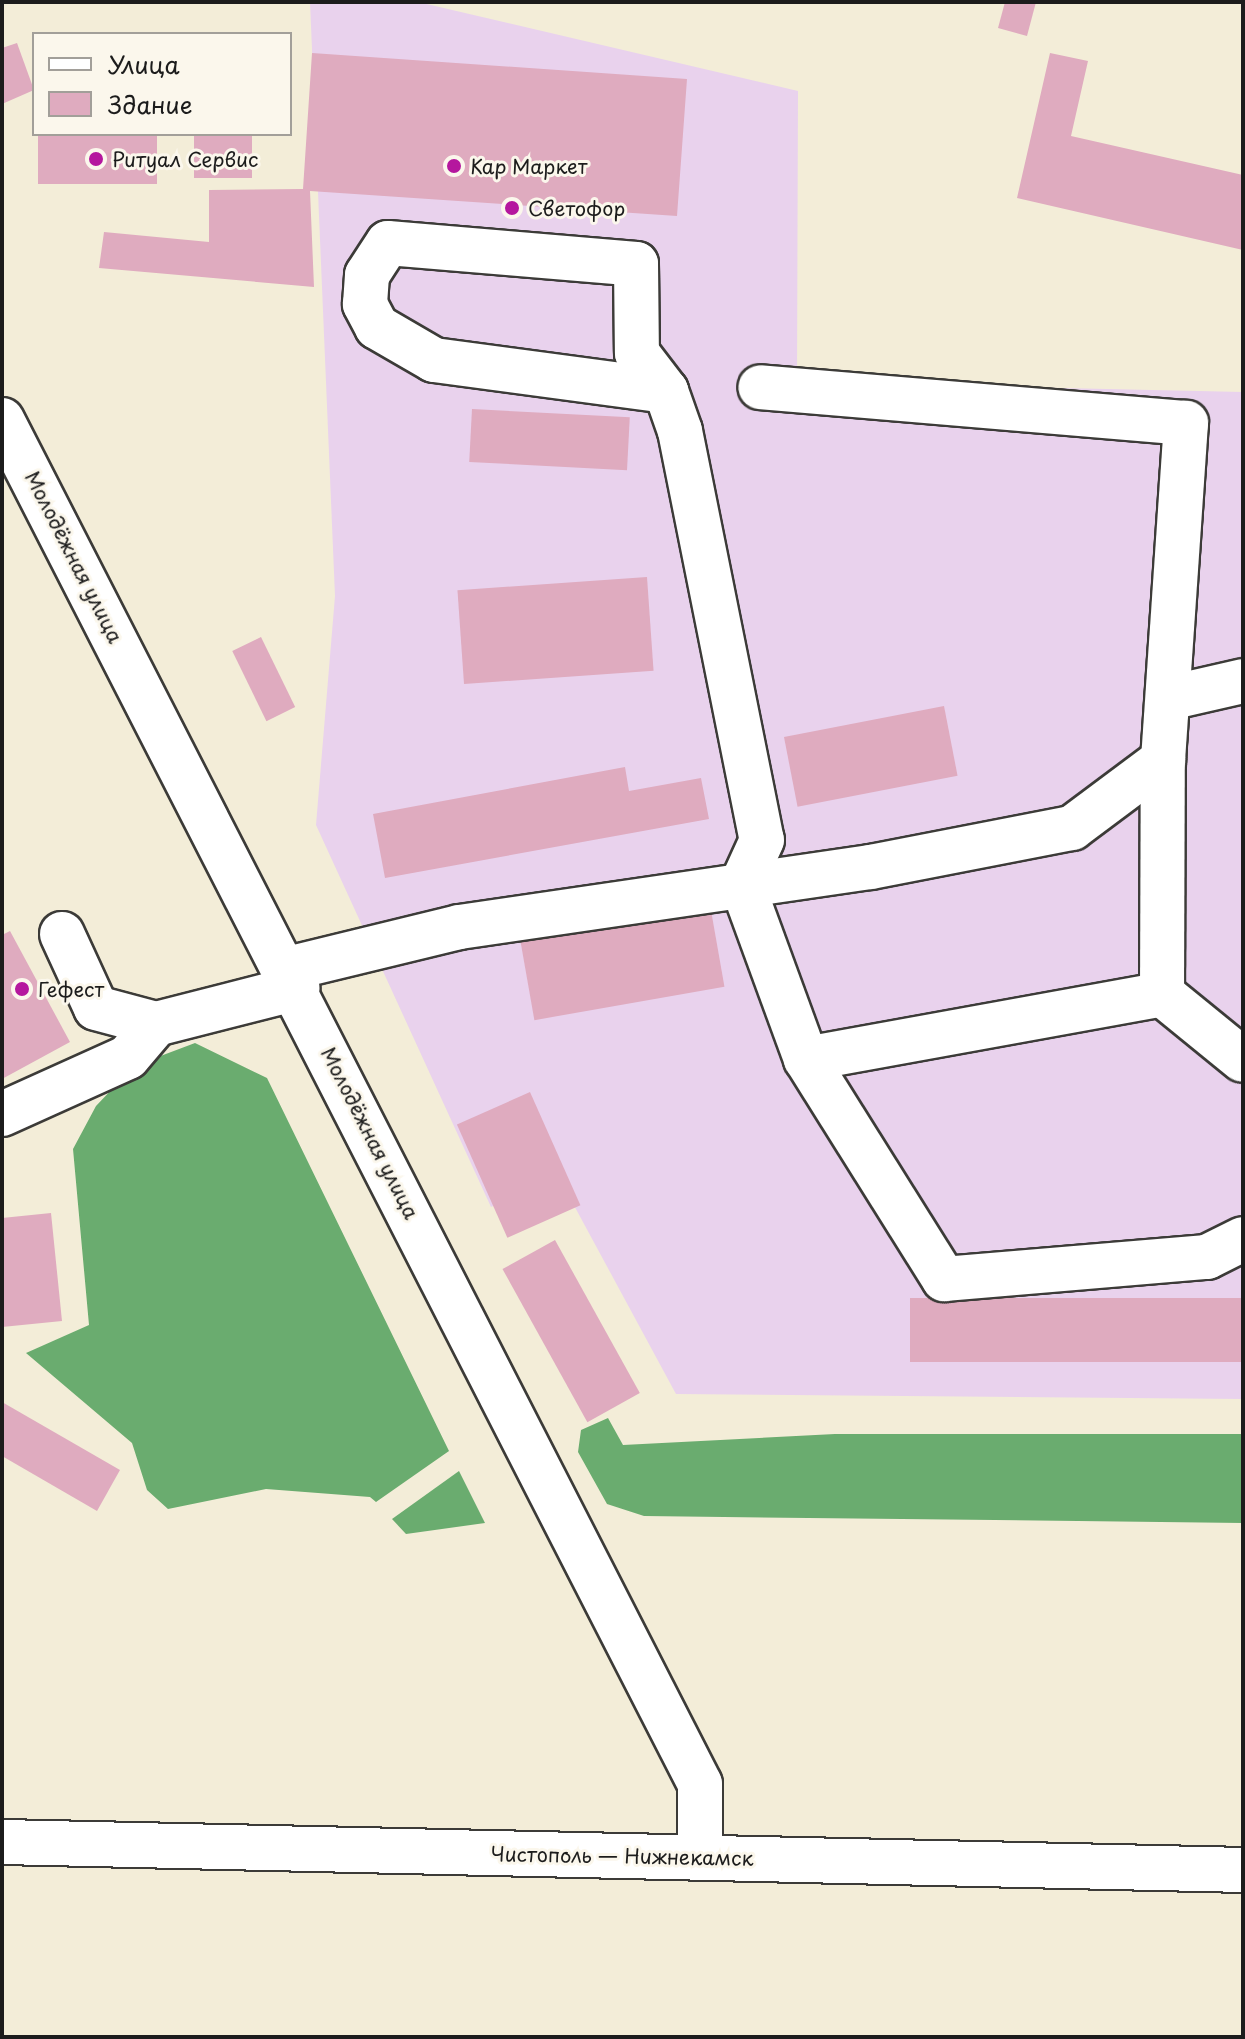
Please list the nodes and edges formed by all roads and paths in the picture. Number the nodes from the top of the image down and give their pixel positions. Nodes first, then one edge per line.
1 (761, 387) dead end
2 (666, 391) junction
3 (2, 420) edge
4 (1243, 681) edge
5 (1169, 698) junction
6 (1163, 760) junction
7 (742, 884) junction
8 (62, 934) dead end
9 (292, 979) junction
10 (1162, 994) junction
11 (156, 1024) junction
12 (806, 1059) junction
13 (1243, 1060) edge
14 (2, 1114) edge
15 (1243, 1239) edge
16 (2, 1842) edge
17 (700, 1858) junction
18 (1243, 1870) edge

1 - 5 street
2 - 2 street
2 - 7 street
3 - 9 street, Молодёжная улица
4 - 5 street
5 - 6 street
6 - 7 street
6 - 10 street
7 - 9 street
7 - 12 street
8 - 11 street
9 - 11 street
9 - 17 street, Молодёжная улица
10 - 12 street
10 - 13 street
11 - 14 street
12 - 15 street
16 - 17 street, Чистополь — Нижнекамск
17 - 18 street, Чистополь — Нижнекамск

